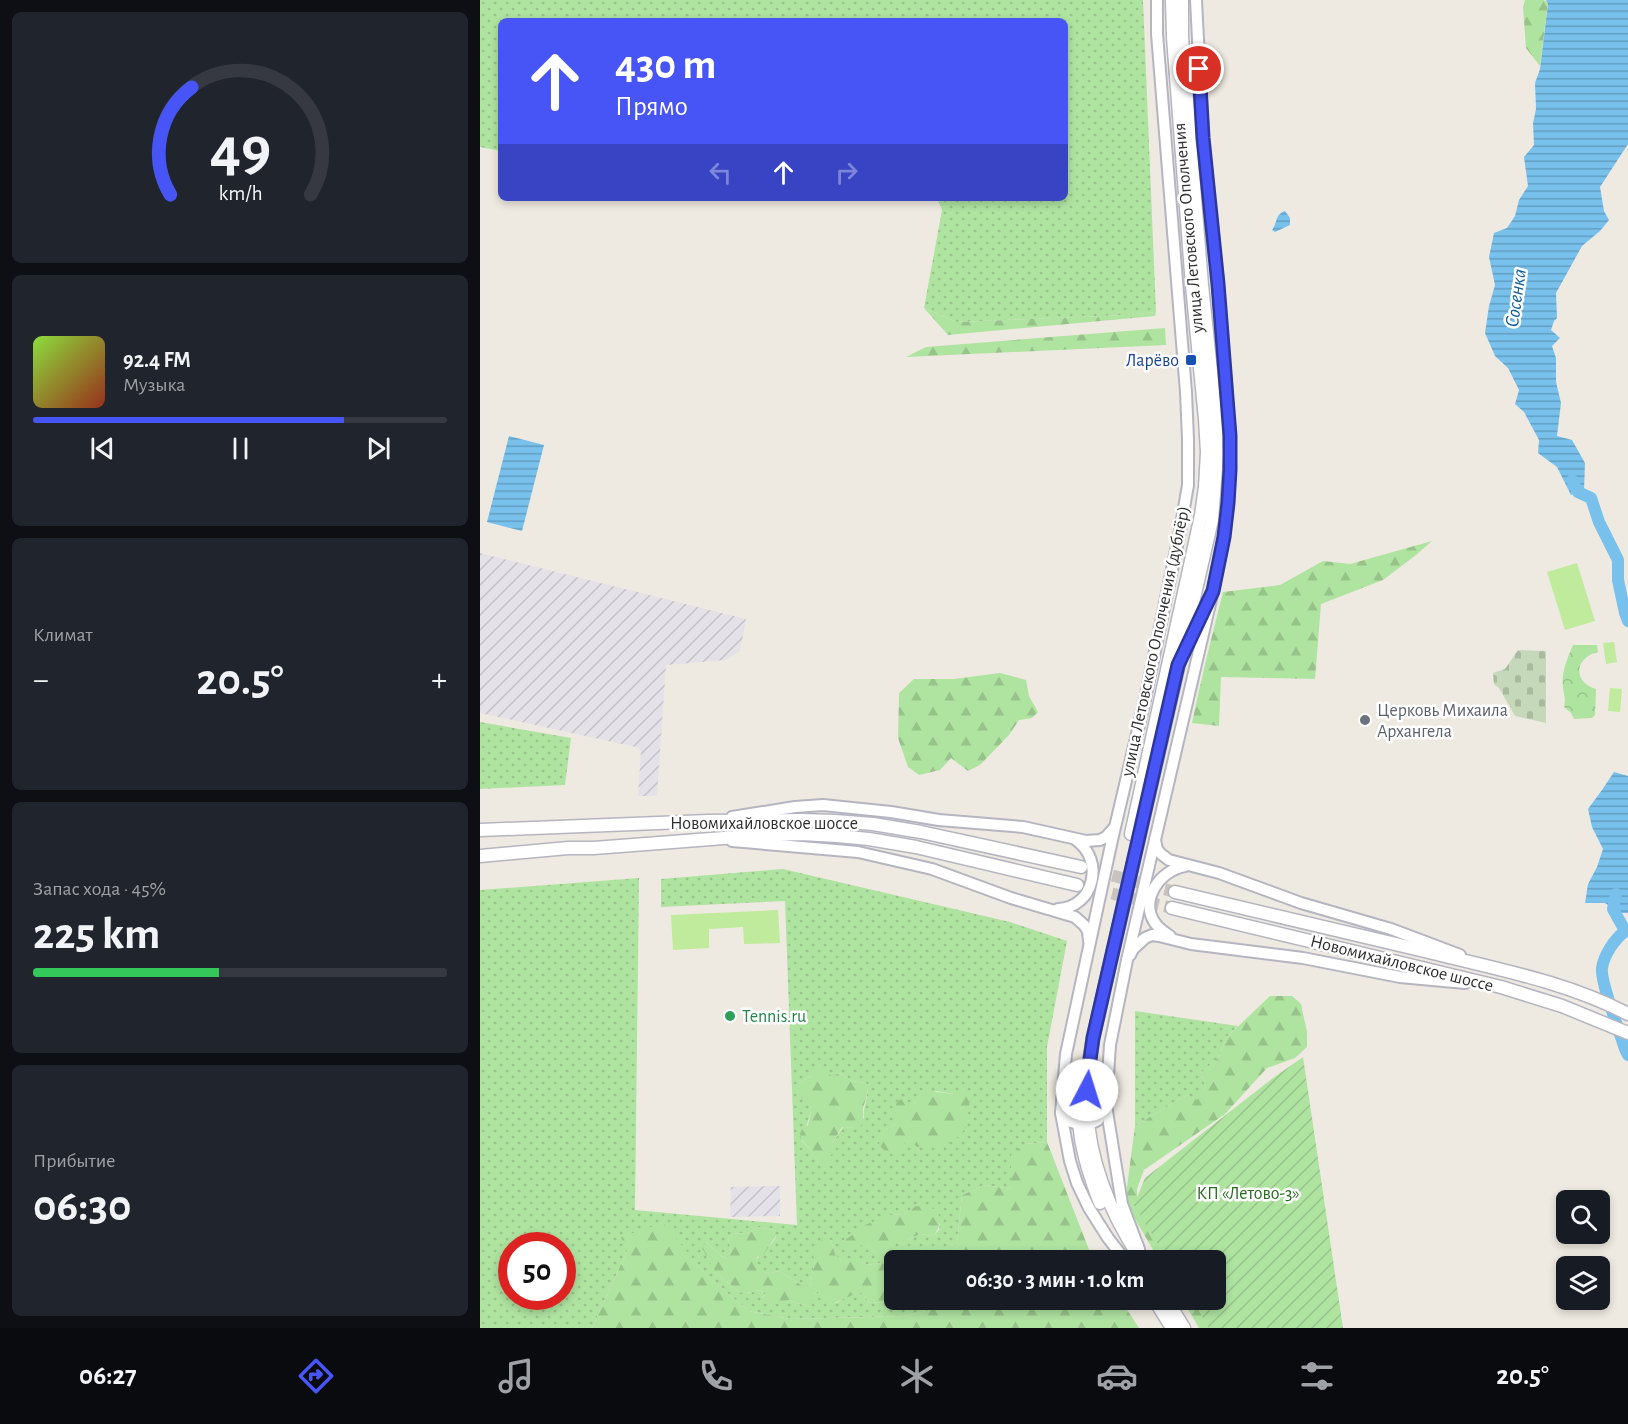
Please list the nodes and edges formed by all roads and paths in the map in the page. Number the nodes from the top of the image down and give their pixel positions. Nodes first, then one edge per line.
1 (1157, 0) edge
2 (1172, 0) edge
3 (1182, 0) edge
4 (1196, 0) edge
5 (1213, 591) junction
6 (1178, 665) junction
7 (1160, 722) junction
8 (1137, 732) junction
9 (1178, 741) junction
10 (708, 821) junction
11 (1116, 825) junction
12 (480, 830) edge
13 (707, 838) junction
14 (1074, 838) junction
15 (1155, 839) junction
16 (480, 856) edge
17 (1188, 866) junction
18 (1081, 867) tunnel mouth
19 (1077, 885) tunnel mouth
20 (1175, 892) tunnel mouth
21 (1172, 908) tunnel mouth
22 (1051, 910) junction
23 (1174, 939) junction
24 (1089, 947) junction
25 (1127, 960) junction
26 (1500, 970) junction
27 (1501, 987) junction
28 (1626, 1013) edge
29 (1628, 1033) edge
30 (1106, 1105) junction
31 (1061, 1113) junction
32 (1083, 1125) junction
33 (1117, 1250) edge
34 (1125, 1250) edge
35 (1135, 1250) edge
36 (1138, 1250) edge
37 (1161, 1310) edge
38 (1173, 1310) edge
39 (1172, 1328) edge
40 (1184, 1328) edge

1 - 8 street, улица Летовского Ополчения (дублёр)
2 - 7 main road, улица Летовского Ополчения
3 - 6 main road, улица Летовского Ополчения
4 - 5 street
5 - 6 street
5 - 9 street
6 - 7 main road, улица Летовского Ополчения
7 - 8 street
7 - 9 street
7 - 32 main road, улица Летовского Ополчения
8 - 11 street, улица Летовского Ополчения (дублёр)
9 - 15 street
10 - 12 main road, Новомихайловское шоссе
10 - 14 street
10 - 18 main road, Новомихайловское шоссе
11 - 14 street
11 - 24 street, улица Летовского Ополчения (дублёр)
13 - 16 main road, Новомихайловское шоссе
13 - 19 main road, Новомихайловское шоссе
13 - 22 street
14 - 22 street
15 - 17 street
15 - 25 street
17 - 23 street
17 - 26 street
20 - 26 main road, Новомихайловское шоссе
21 - 27 main road, Новомихайловское шоссе
22 - 24 street
23 - 25 street
23 - 27 street
24 - 31 street, улица Летовского Ополчения (дублёр)
25 - 30 street
26 - 28 main road, Новомихайловское шоссе
27 - 29 main road, Новомихайловское шоссе
30 - 32 street
30 - 36 street
31 - 32 street
31 - 33 street, улица Летовского Ополчения (дублёр)
32 - 34 main road, улица Летовского Ополчения
32 - 35 main road, улица Летовского Ополчения
37 - 39 main road
38 - 40 main road

